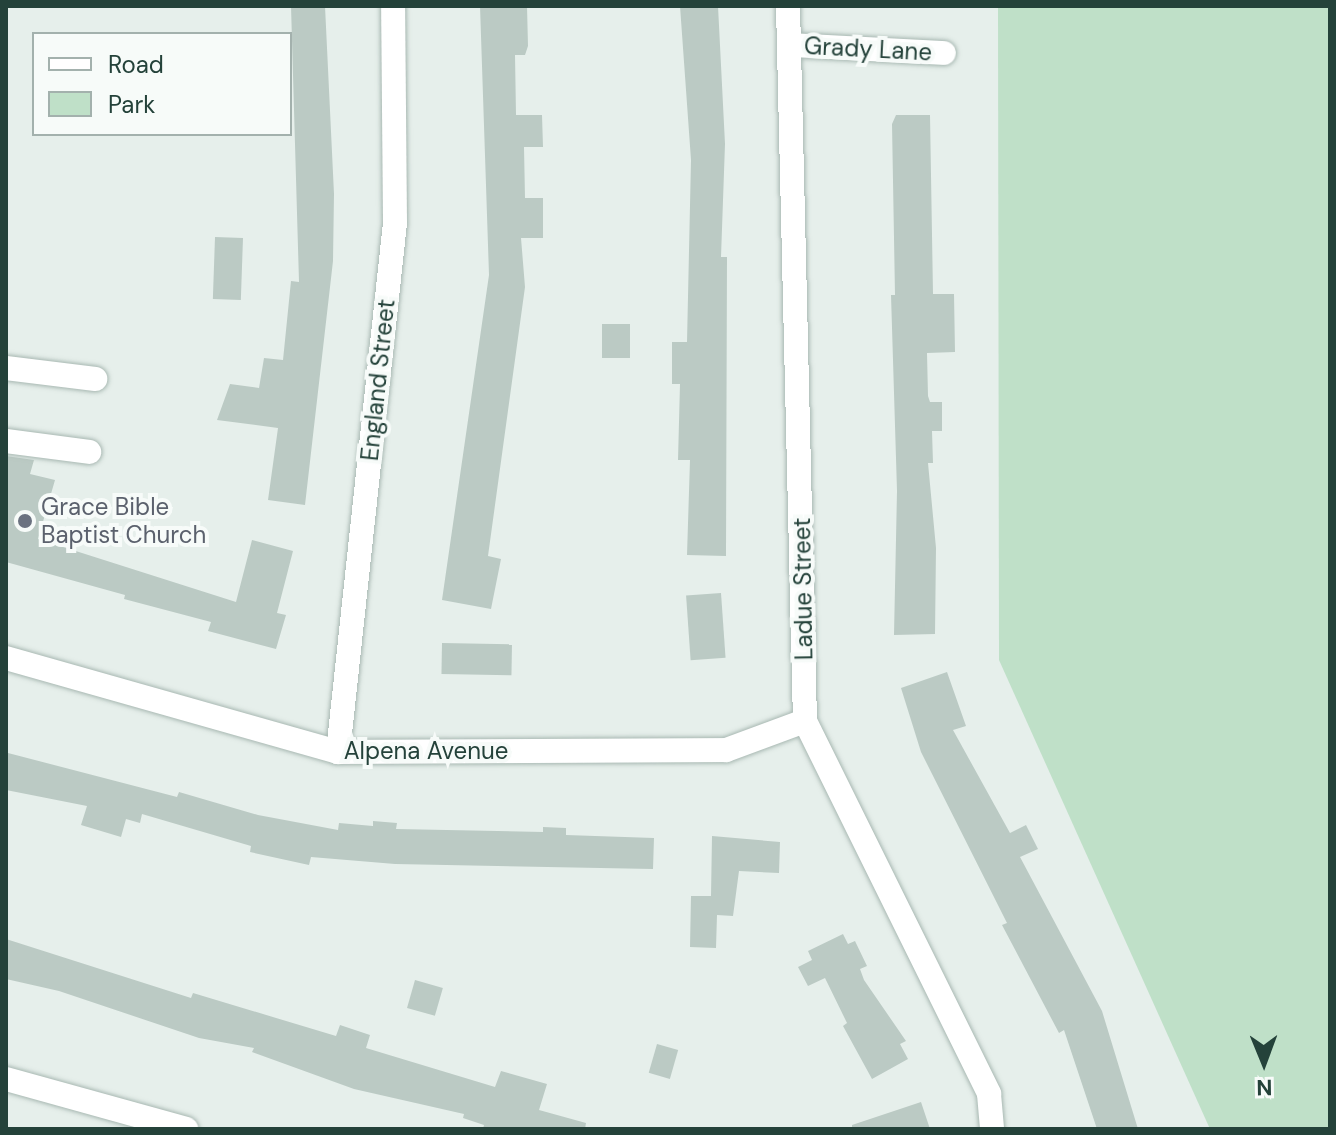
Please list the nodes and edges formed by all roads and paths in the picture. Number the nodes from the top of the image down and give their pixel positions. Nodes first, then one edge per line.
1 (393, 6) edge
2 (788, 6) edge
3 (791, 45) junction
4 (944, 53) dead end
5 (6, 368) edge
6 (95, 379) dead end
7 (6, 441) edge
8 (89, 452) dead end
9 (6, 658) edge
10 (805, 721) junction
11 (338, 752) junction
12 (6, 1079) edge
13 (186, 1129) edge
14 (992, 1129) edge

1 - 11 street, England Street
2 - 3 street, Ladue Street
3 - 4 street, Grady Lane
3 - 10 street, Ladue Street
5 - 6 street
7 - 8 street
9 - 11 street, Alpena Avenue
10 - 11 street, Alpena Avenue
10 - 14 street, Ladue Street
12 - 13 street

